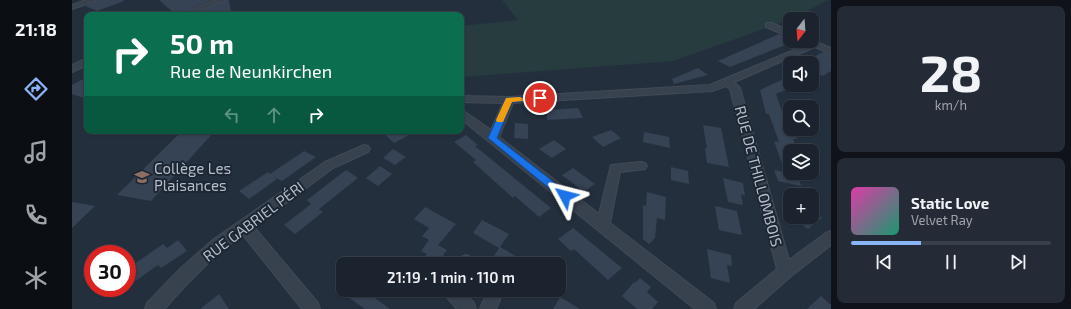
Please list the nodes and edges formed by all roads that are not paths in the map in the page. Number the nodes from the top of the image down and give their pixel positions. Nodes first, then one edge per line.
1 (94, 0) edge
2 (224, 0) edge
3 (72, 8) edge
4 (189, 12) edge
5 (768, 25) dead end
6 (783, 31) edge
7 (819, 46) edge
8 (802, 48) edge
9 (831, 51) edge
10 (84, 63) edge
11 (72, 69) edge
12 (729, 83) junction
13 (464, 99) edge
14 (509, 100) junction
15 (464, 116) edge
16 (493, 138) junction
17 (364, 149) dead end
18 (640, 166) dead end
19 (600, 224) junction
20 (245, 226) junction
21 (831, 237) edge
22 (785, 272) junction
23 (457, 297) edge
24 (493, 297) edge
25 (153, 309) edge
26 (312, 309) edge
27 (468, 309) edge
28 (488, 309) edge
29 (708, 309) edge
30 (742, 309) edge

1 - 3 street
2 - 4 street
5 - 6 street
7 - 9 street
8 - 12 street
10 - 11 street
12 - 14 street
12 - 22 street, RUE DE THILLOMBOIS
13 - 14 street
14 - 16 street
15 - 16 street
16 - 19 street
17 - 20 street, RUE GABRIEL PÉRI
18 - 19 street
19 - 29 street
20 - 25 street, RUE GABRIEL PÉRI
20 - 26 street
21 - 22 street
22 - 30 street
23 - 27 street
24 - 28 street

